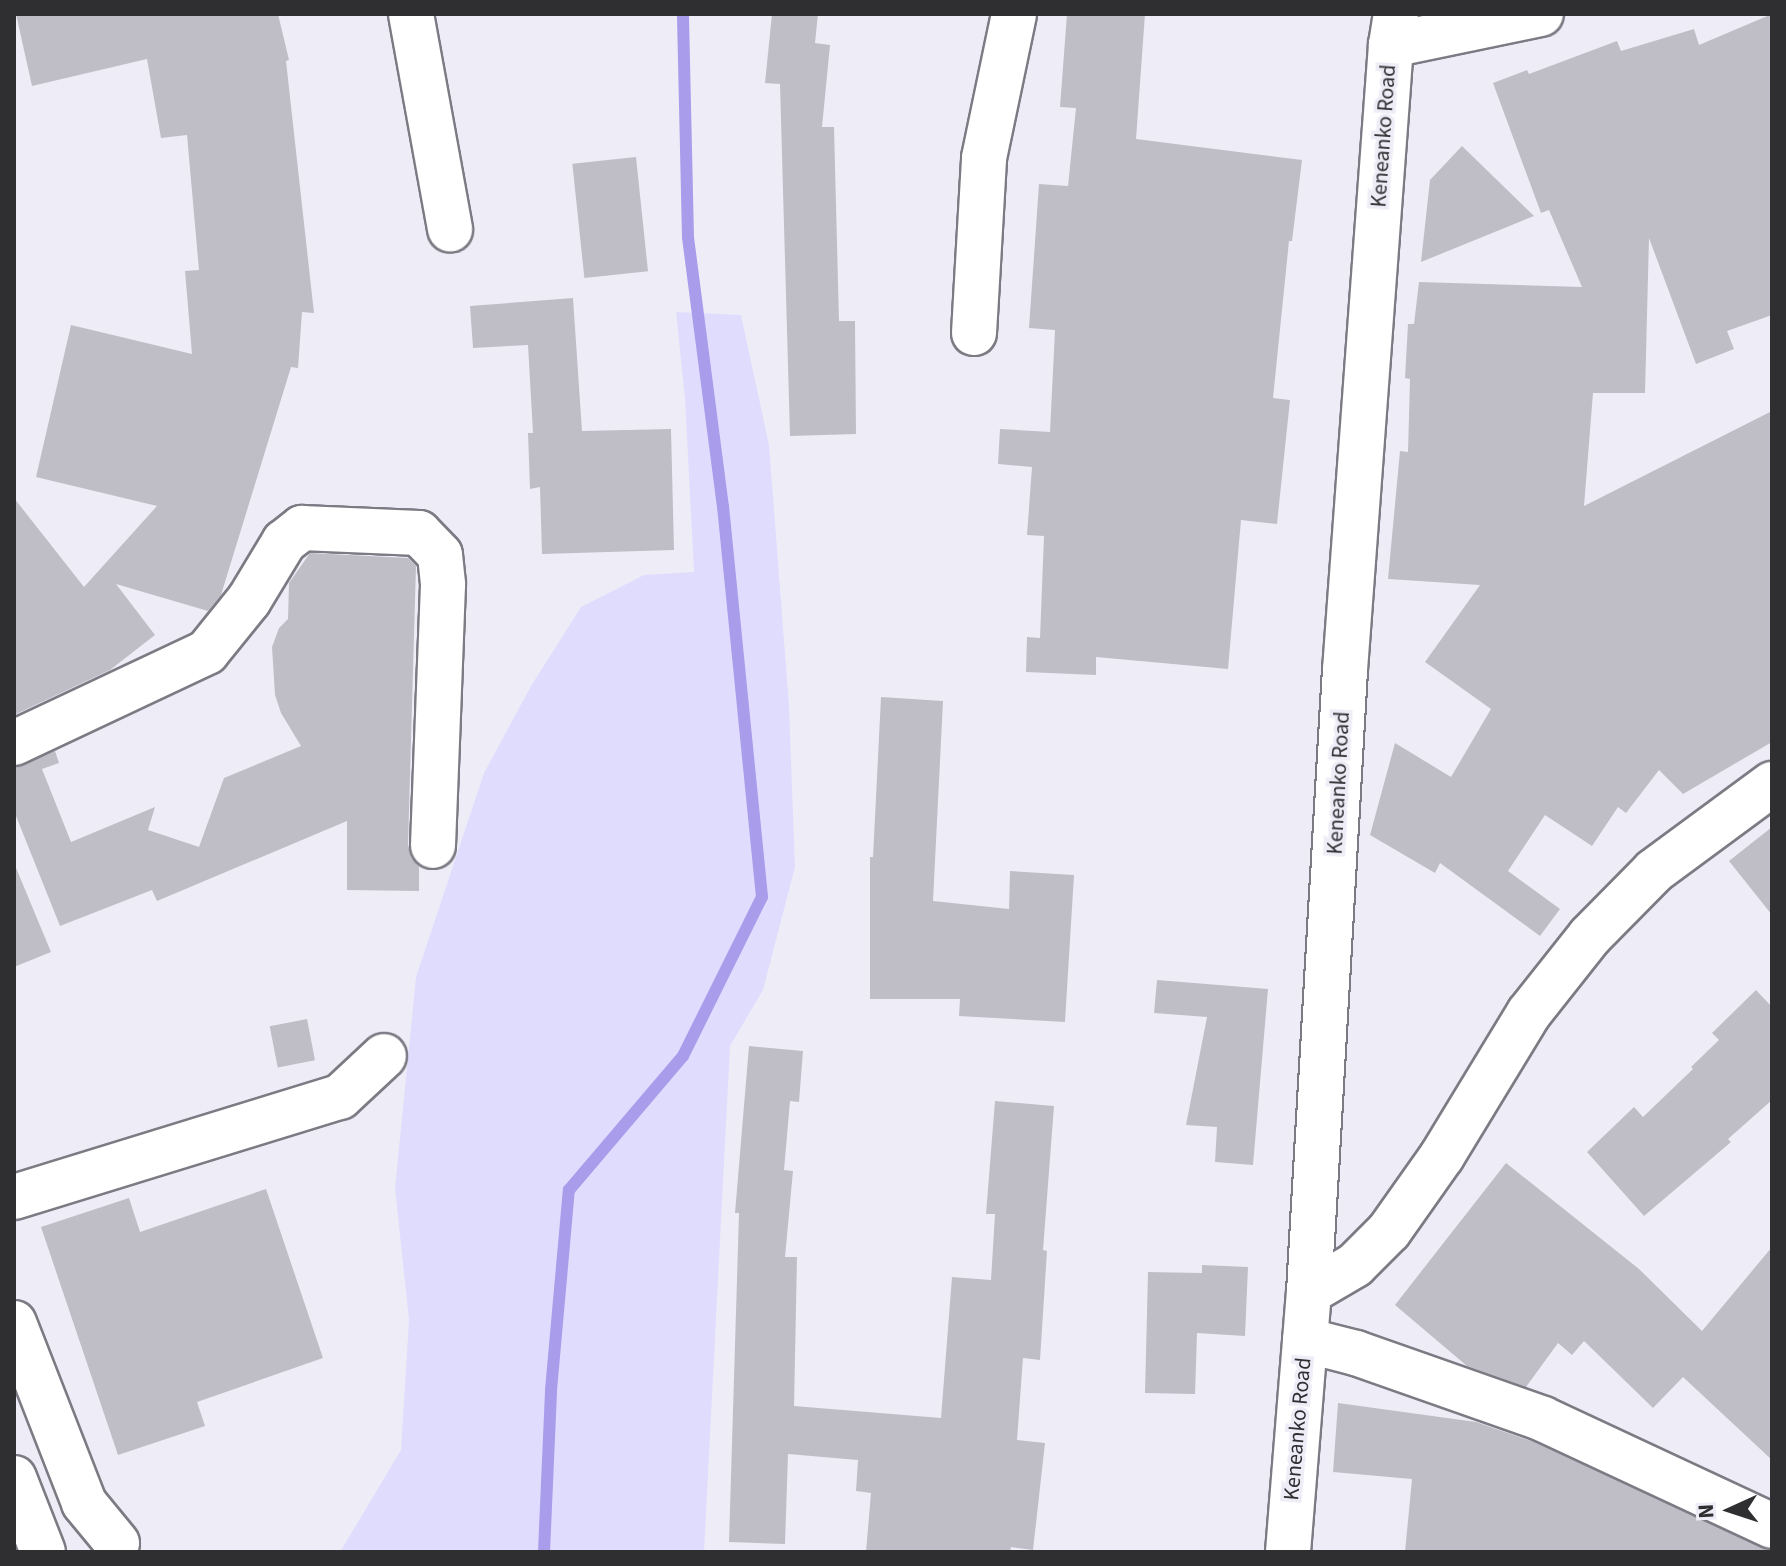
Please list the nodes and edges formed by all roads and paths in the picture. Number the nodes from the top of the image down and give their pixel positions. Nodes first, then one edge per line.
1 (411, 14) edge
2 (1014, 14) edge
3 (1541, 14) edge
4 (1394, 30) edge
5 (450, 229) dead end
6 (974, 333) dead end
7 (14, 743) edge
8 (1772, 784) edge
9 (433, 846) dead end
10 (384, 1056) dead end
11 (14, 1197) edge
12 (1309, 1292) junction
13 (14, 1323) edge
14 (1305, 1340) junction
15 (14, 1478) edge
16 (1772, 1526) edge
17 (117, 1543) dead end
18 (43, 1552) edge
19 (1288, 1552) edge

1 - 5 street
2 - 6 street
3 - 4 street
4 - 12 street, Keneanko Road
7 - 9 street
8 - 12 street
10 - 11 street
12 - 14 street, Keneanko Road
13 - 17 street
14 - 16 street
14 - 19 street, Keneanko Road
15 - 18 street

